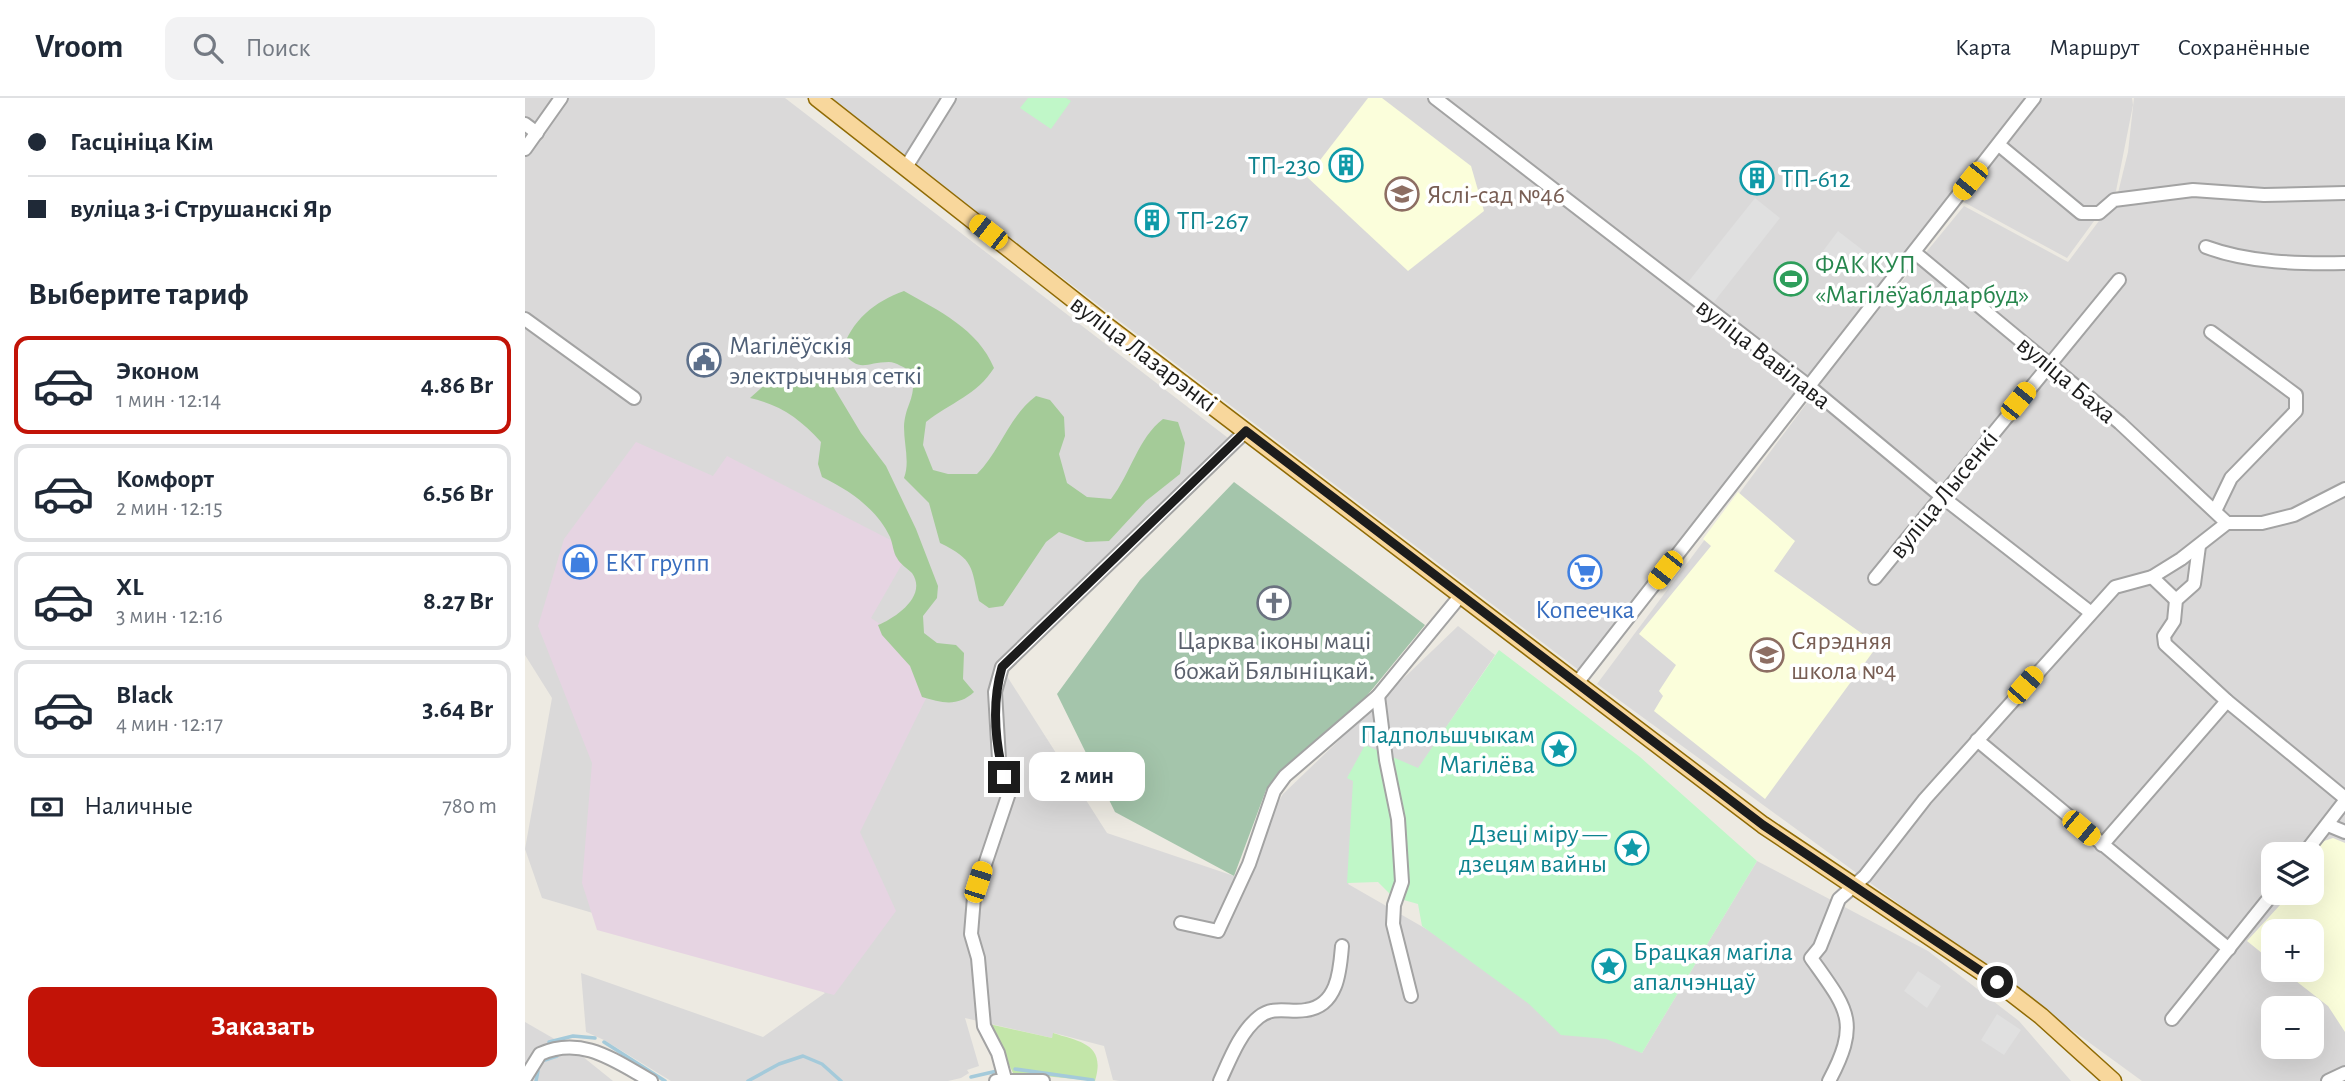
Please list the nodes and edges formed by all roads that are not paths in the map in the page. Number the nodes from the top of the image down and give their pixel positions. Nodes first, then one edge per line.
1 (561, 98) edge
2 (817, 98) edge
3 (949, 98) edge
4 (1435, 98) edge
5 (2034, 98) edge
6 (525, 124) edge
7 (537, 133) junction
8 (1999, 145) junction
9 (525, 149) edge
10 (906, 167) junction
11 (2345, 193) edge
12 (2206, 247) dead end
13 (1914, 252) junction
14 (2345, 263) edge
15 (2119, 281) dead end
16 (525, 319) edge
17 (2211, 332) dead end
18 (2049, 363) junction
19 (1810, 387) junction
20 (634, 398) dead end
21 (1246, 431) junction
22 (2345, 489) edge
23 (1941, 496) junction
24 (2214, 511) junction
25 (2227, 523) junction
26 (2199, 546) junction
27 (2152, 577) junction
28 (1875, 578) dead end
29 (1461, 595) junction
30 (2176, 600) junction
31 (2090, 612) junction
32 (1577, 683) junction
33 (1378, 696) junction
34 (2227, 701) junction
35 (1977, 740) junction
36 (2345, 799) edge
37 (2327, 825) junction
38 (2345, 832) edge
39 (2314, 842) edge
40 (2102, 845) junction
41 (1853, 887) junction
42 (2264, 905) edge
43 (1181, 923) dead end
44 (1342, 946) dead end
45 (2229, 949) junction
46 (1411, 996) dead end
47 (2172, 1019) dead end
48 (2345, 1073) edge
49 (525, 1078) edge
50 (1000, 1080) edge
51 (651, 1081) edge
52 (1043, 1081) edge
53 (1220, 1081) edge
54 (1829, 1081) edge
55 (2113, 1081) edge
56 (2328, 1081) edge

1 - 7 street
2 - 10 main road, вуліца Лазарэнкі
3 - 10 street
4 - 19 street, вуліца Вавілава
5 - 8 street
6 - 7 street
7 - 9 street
8 - 11 street
8 - 13 street
10 - 21 main road, вуліца Лазарэнкі
12 - 14 street
13 - 18 street, вуліца Баха
13 - 19 street
15 - 18 street, вуліца Лысенкі
16 - 20 street
17 - 24 street
18 - 23 street, вуліца Лысенкі
18 - 24 street, вуліца Баха
19 - 23 street, вуліца Вавілава
19 - 32 street
21 - 29 main road, вуліца Лазарэнкі
21 - 50 street
22 - 25 street
23 - 28 street, вуліца Лысенкі
23 - 31 street, вуліца Вавілава
24 - 25 street, вуліца Баха
25 - 26 street
26 - 27 street
26 - 30 street
27 - 30 street
27 - 31 street
29 - 32 main road, вуліца Лазарэнкі
29 - 33 street
30 - 34 street
31 - 35 street
32 - 41 main road, вуліца Лазарэнкі
33 - 43 street
33 - 46 street
34 - 36 street
34 - 40 street
35 - 40 street
35 - 41 street
36 - 37 street
37 - 38 street
37 - 39 street
40 - 45 street
41 - 54 street
41 - 55 main road, вуліца Лазарэнкі
42 - 45 street
44 - 53 street
45 - 47 street
48 - 56 street
49 - 51 street
50 - 52 street

